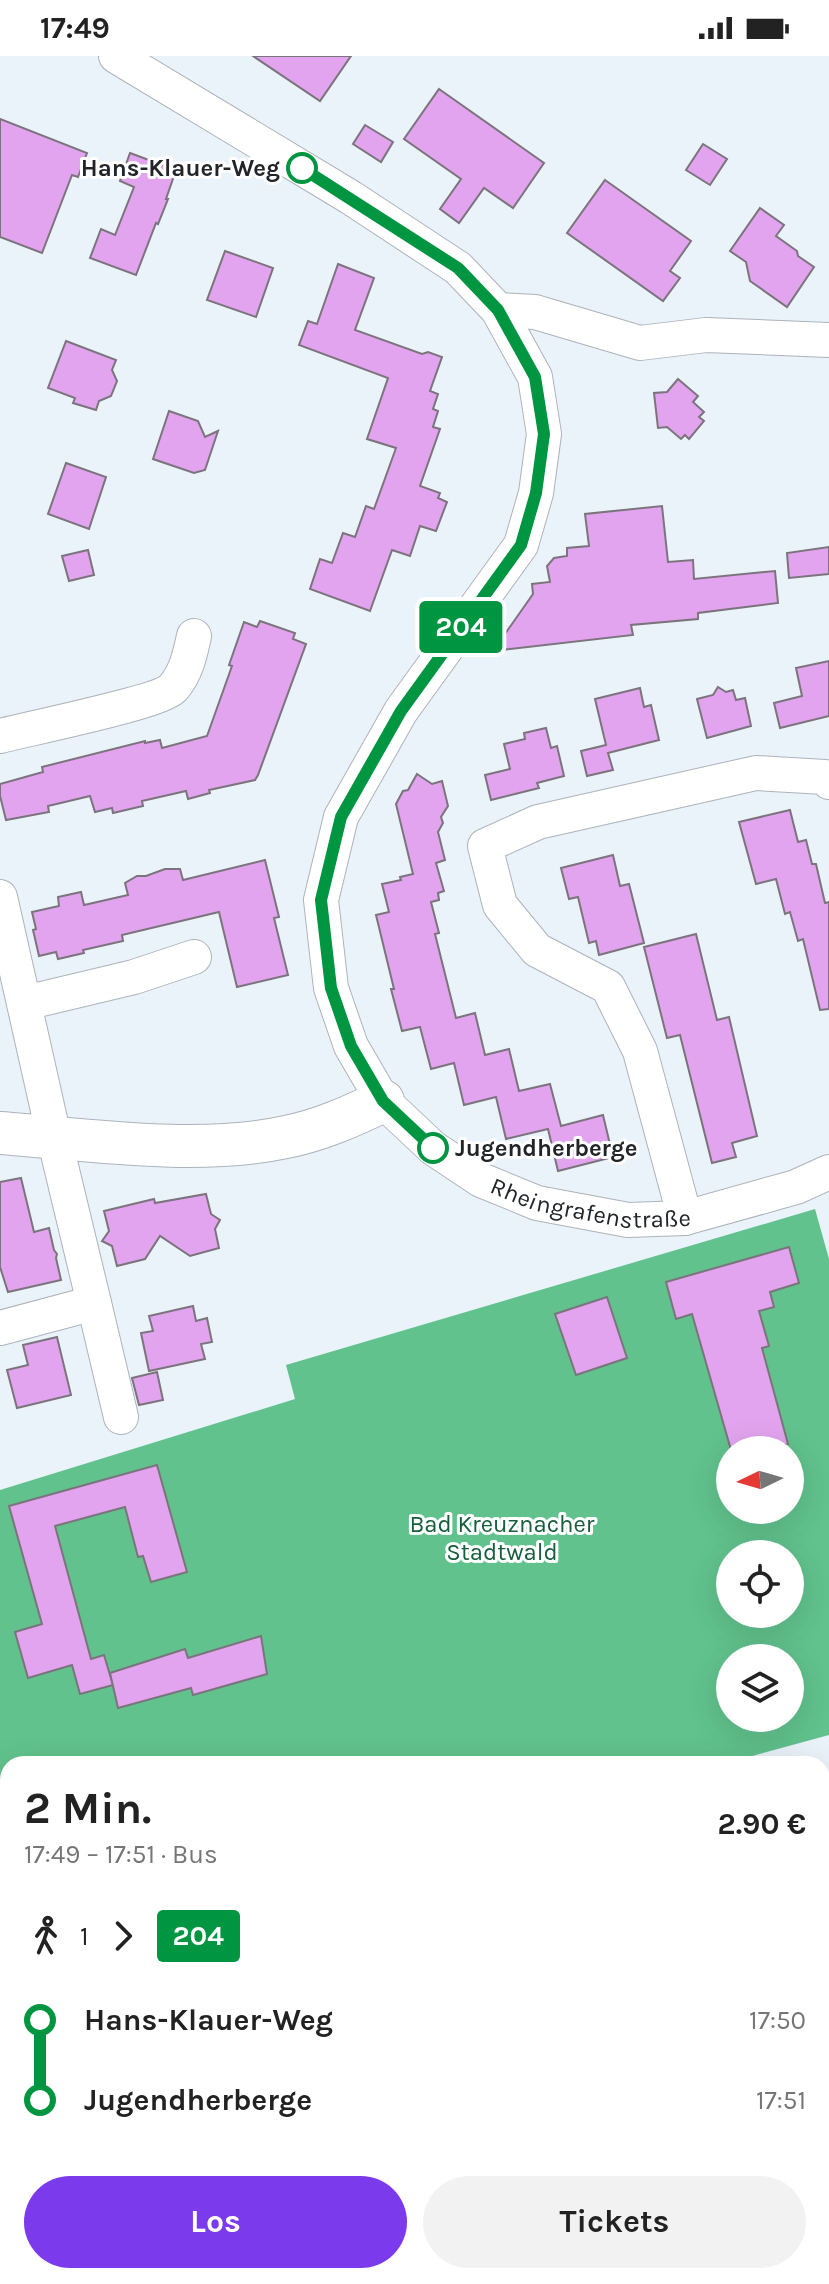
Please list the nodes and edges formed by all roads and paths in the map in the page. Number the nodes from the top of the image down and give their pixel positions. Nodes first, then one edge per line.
1 (116, 56) edge
2 (498, 310) junction
3 (829, 340) edge
4 (194, 636) dead end
5 (0, 736) edge
6 (828, 778) edge
7 (0, 897) edge
8 (194, 957) dead end
9 (25, 1003) junction
10 (383, 1101) junction
11 (0, 1133) edge
12 (54, 1137) junction
13 (829, 1172) edge
14 (685, 1218) junction
15 (94, 1303) junction
16 (0, 1328) edge
17 (121, 1417) dead end

1 - 2 street, Rheingrafenstraße
2 - 3 street
2 - 10 street, Rheingrafenstraße
4 - 5 street
6 - 14 street
7 - 9 street
8 - 9 street
9 - 12 street
10 - 12 street
10 - 14 street, Rheingrafenstraße
11 - 12 street
12 - 15 street
13 - 14 street, Rheingrafenstraße
15 - 16 street
15 - 17 street

